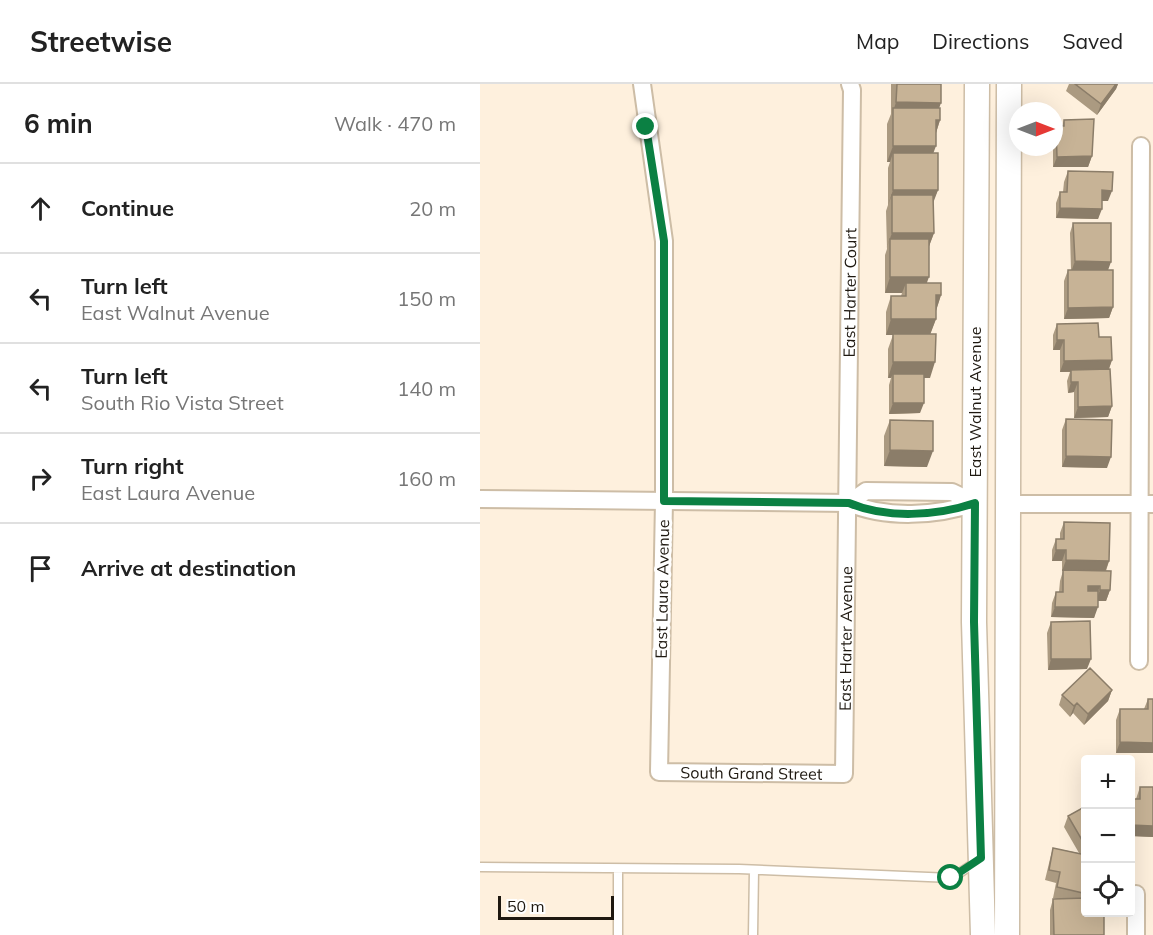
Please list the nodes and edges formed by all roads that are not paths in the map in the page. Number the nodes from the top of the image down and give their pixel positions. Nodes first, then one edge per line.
1 (642, 84) edge
2 (850, 84) edge
3 (977, 84) edge
4 (1009, 84) edge
5 (1141, 146) dead end
6 (975, 339) junction
7 (480, 499) edge
8 (664, 501) junction
9 (849, 503) junction
10 (975, 503) junction
11 (1008, 504) junction
12 (1147, 504) edge
13 (1008, 650) junction
14 (1139, 661) dead end
15 (659, 772) joint
16 (844, 774) joint
17 (1007, 855) junction
18 (981, 858) junction
19 (480, 867) edge
20 (618, 869) junction
21 (754, 870) junction
22 (1136, 894) dead end
23 (618, 935) edge
24 (753, 935) edge
25 (983, 935) edge
26 (1007, 935) edge
27 (1136, 935) edge

1 - 8 street, East Laura Avenue
2 - 9 street, East Harter Court
3 - 6 main road, East Walnut Avenue
4 - 11 main road, East Walnut Avenue
5 - 12 street
6 - 10 main road, East Walnut Avenue
6 - 11 main road
7 - 8 street
8 - 9 street
8 - 15 street, East Laura Avenue
9 - 10 street
9 - 16 street, East Harter Avenue
10 - 13 main road
10 - 18 main road, East Walnut Avenue
11 - 12 street
11 - 13 main road, East Walnut Avenue
12 - 14 street
13 - 17 main road, East Walnut Avenue
15 - 16 street, South Grand Street
17 - 18 main road
17 - 26 main road, East Walnut Avenue
18 - 21 lane
18 - 25 main road, East Walnut Avenue
19 - 20 lane
20 - 21 lane
20 - 23 lane
21 - 24 lane
22 - 27 street

